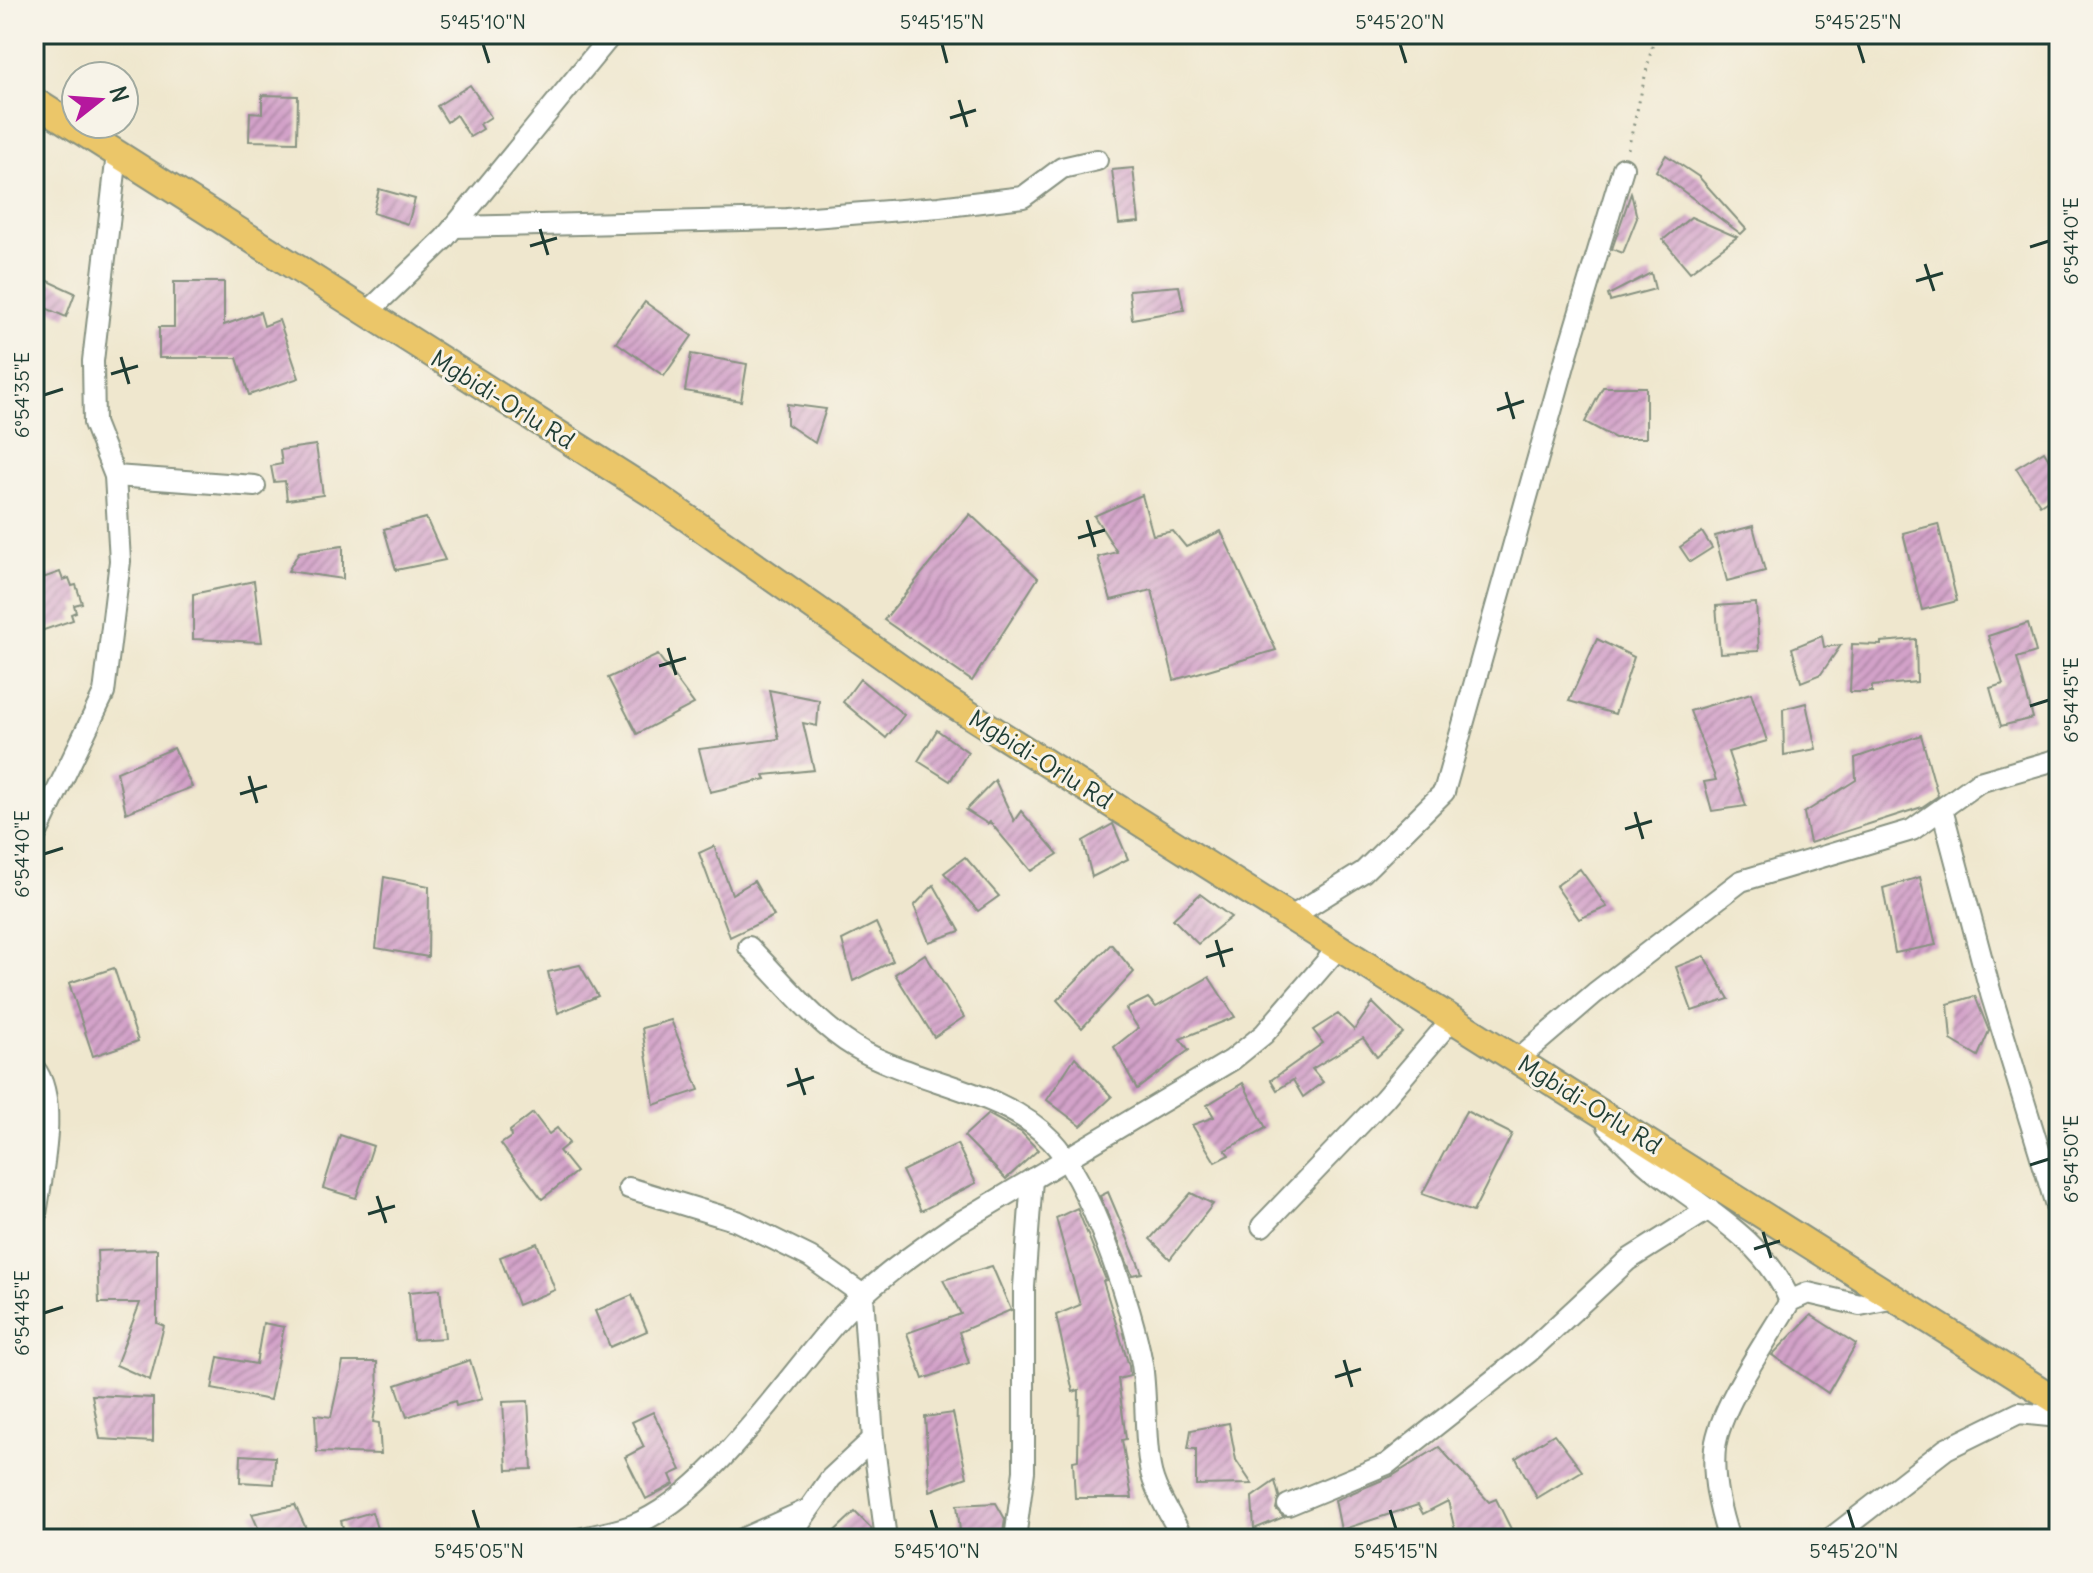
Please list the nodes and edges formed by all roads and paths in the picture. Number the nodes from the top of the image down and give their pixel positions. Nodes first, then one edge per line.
1 (612, 34) edge
2 (1655, 34) edge
3 (34, 101) edge
4 (117, 154) junction
5 (1097, 160) dead end
6 (1623, 168) joint
7 (454, 227) junction
8 (367, 313) junction
9 (115, 476) junction
10 (255, 486) dead end
11 (2059, 759) edge
12 (1942, 809) junction
13 (34, 839) edge
14 (1291, 917) junction
15 (749, 947) dead end
16 (1339, 947) junction
17 (1453, 1018) junction
18 (1518, 1059) junction
19 (34, 1068) edge
20 (1573, 1094) junction
21 (1067, 1159) junction
22 (1032, 1179) junction
23 (629, 1188) dead end
24 (1709, 1209) junction
25 (2059, 1215) edge
26 (1262, 1226) dead end
27 (34, 1230) edge
28 (863, 1295) junction
29 (1895, 1298) junction
30 (1790, 1301) junction
31 (2059, 1402) edge
32 (2059, 1417) edge
33 (873, 1439) junction
34 (1288, 1505) dead end
35 (808, 1509) junction
36 (578, 1539) edge
37 (742, 1539) edge
38 (788, 1539) edge
39 (886, 1539) edge
40 (1015, 1539) edge
41 (1183, 1539) edge
42 (1729, 1539) edge
43 (1830, 1539) edge

1 - 7 street
2 - 6 path
3 - 4 main road, Mgbidi-Orlu Rd
4 - 8 main road, Mgbidi-Orlu Rd
4 - 9 street
5 - 7 street
6 - 14 street
7 - 8 street
8 - 14 main road, Mgbidi-Orlu Rd
9 - 10 street
9 - 13 street
11 - 12 street
12 - 18 street
12 - 25 street
14 - 16 main road, Mgbidi-Orlu Rd
15 - 21 street
16 - 17 main road, Mgbidi-Orlu Rd
16 - 21 street
17 - 18 main road, Mgbidi-Orlu Rd
17 - 26 street
18 - 20 main road, Mgbidi-Orlu Rd
19 - 27 street
20 - 24 street
20 - 29 main road, Mgbidi-Orlu Rd
21 - 22 street
21 - 41 street
22 - 28 street
22 - 40 street
23 - 28 street
24 - 30 street
24 - 34 street
28 - 33 street
28 - 36 street
29 - 30 street
29 - 31 main road, Mgbidi-Orlu Rd
30 - 42 street
32 - 43 street
33 - 35 street
33 - 39 street
35 - 37 street
35 - 38 street

